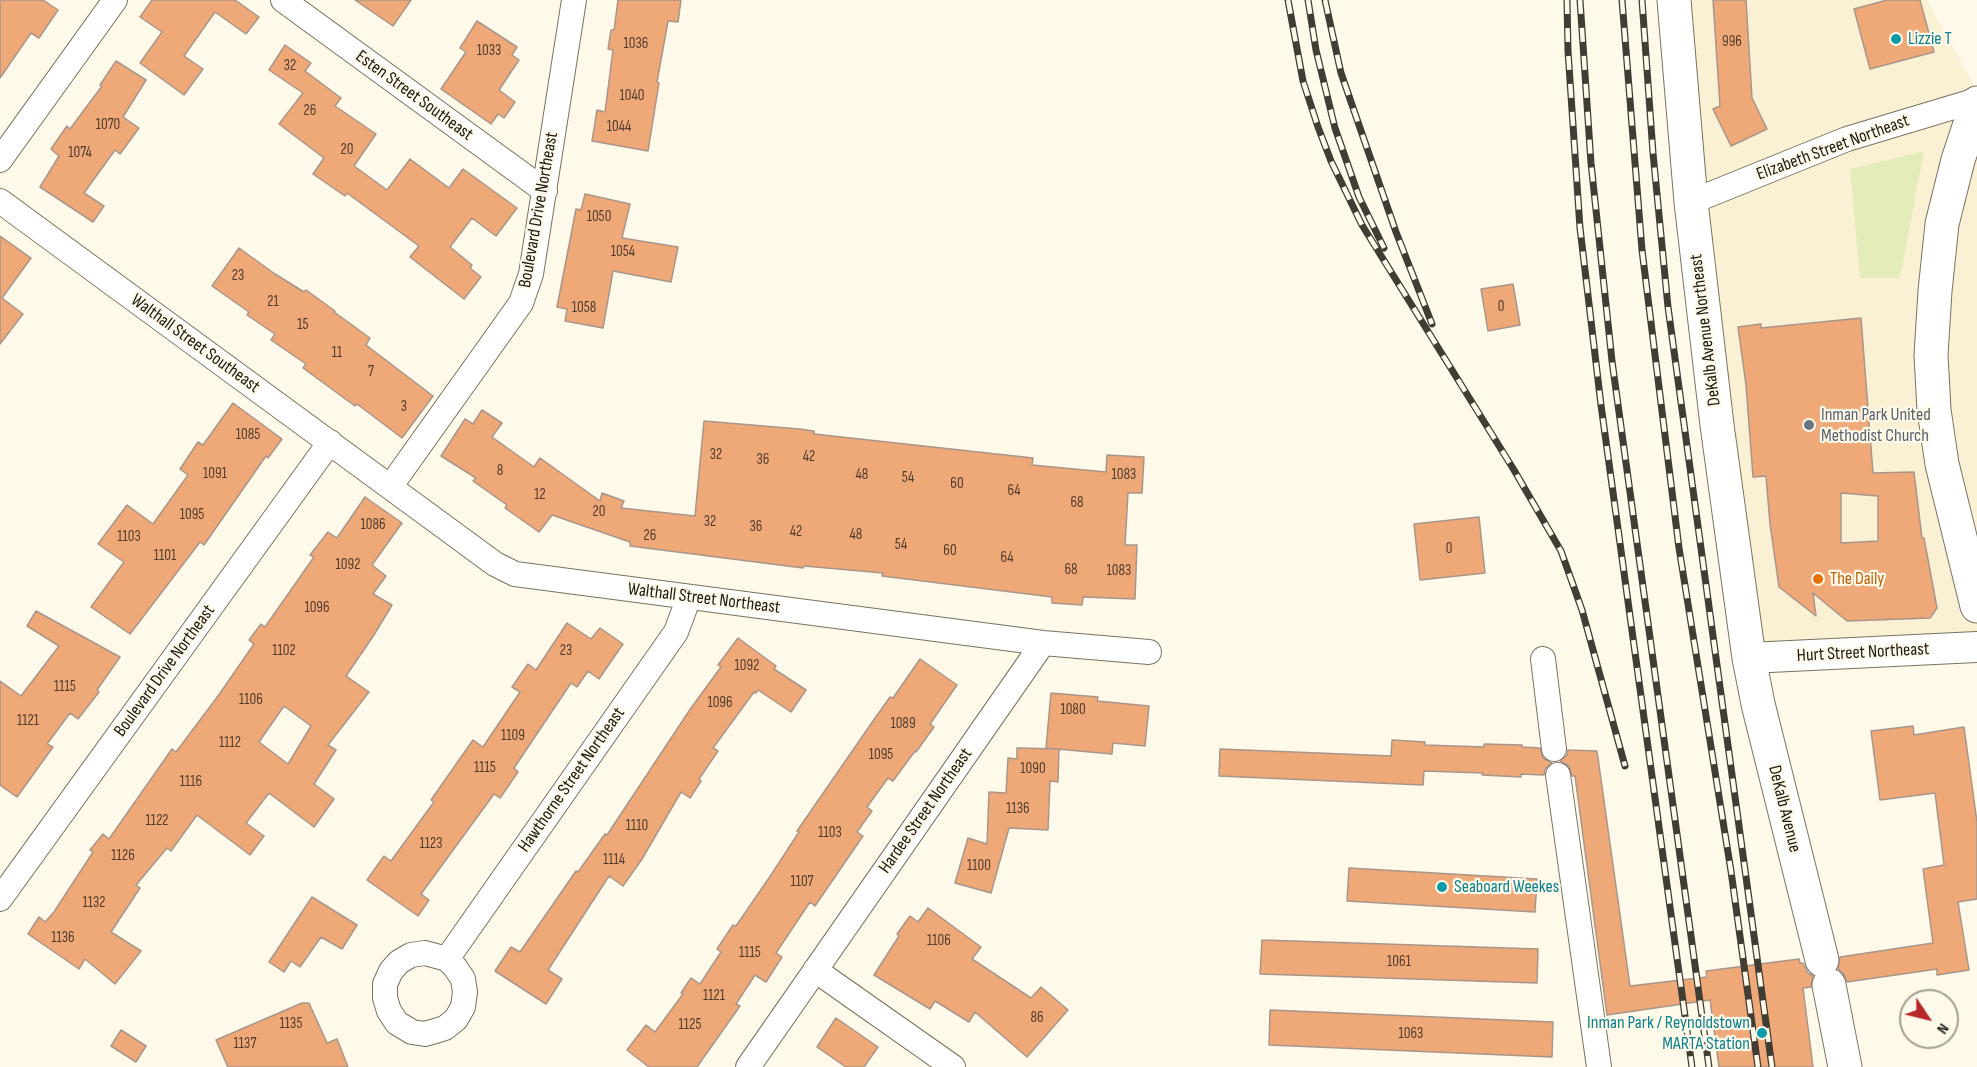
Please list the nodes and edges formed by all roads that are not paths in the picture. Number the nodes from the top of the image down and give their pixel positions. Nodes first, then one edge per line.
1 (115, 0) edge
2 (283, 0) edge
3 (573, 0) edge
4 (1674, 0) edge
5 (1977, 102) edge
6 (0, 160) edge
7 (545, 192) junction
8 (0, 201) edge
9 (1690, 201) junction
10 (330, 442) junction
11 (390, 487) junction
12 (689, 597) junction
13 (1977, 606) edge
14 (1043, 643) junction
15 (1977, 647) edge
16 (1149, 652) dead end
17 (1749, 658) junction
18 (1543, 659) dead end
19 (1554, 749) dead end
20 (1558, 775) dead end
21 (0, 899) edge
22 (447, 959) dead end
23 (816, 970) junction
24 (748, 1067) edge
25 (953, 1067) edge
26 (1599, 1067) edge
27 (1845, 1067) edge

1 - 6 street
2 - 7 street, Esten Street Southeast
3 - 7 street, Boulevard Drive Northeast
4 - 9 main road, DeKalb Avenue Northeast
5 - 9 street, Elizabeth Street Northeast
5 - 13 main road
7 - 11 street, Boulevard Drive Northeast
8 - 10 street, Walthall Street Southeast
9 - 17 main road, DeKalb Avenue Northeast
10 - 11 street, Walthall Street Southeast
10 - 21 street, Boulevard Drive Northeast
11 - 12 street, Walthall Street Northeast
12 - 14 street, Walthall Street Northeast
12 - 22 street, Hawthorne Street Northeast
14 - 16 street
14 - 23 street, Hardee Street Northeast
15 - 17 street, Hurt Street Northeast
17 - 27 main road, DeKalb Avenue
18 - 19 street
20 - 26 street
23 - 24 street, Hardee Street Northeast
23 - 25 street

